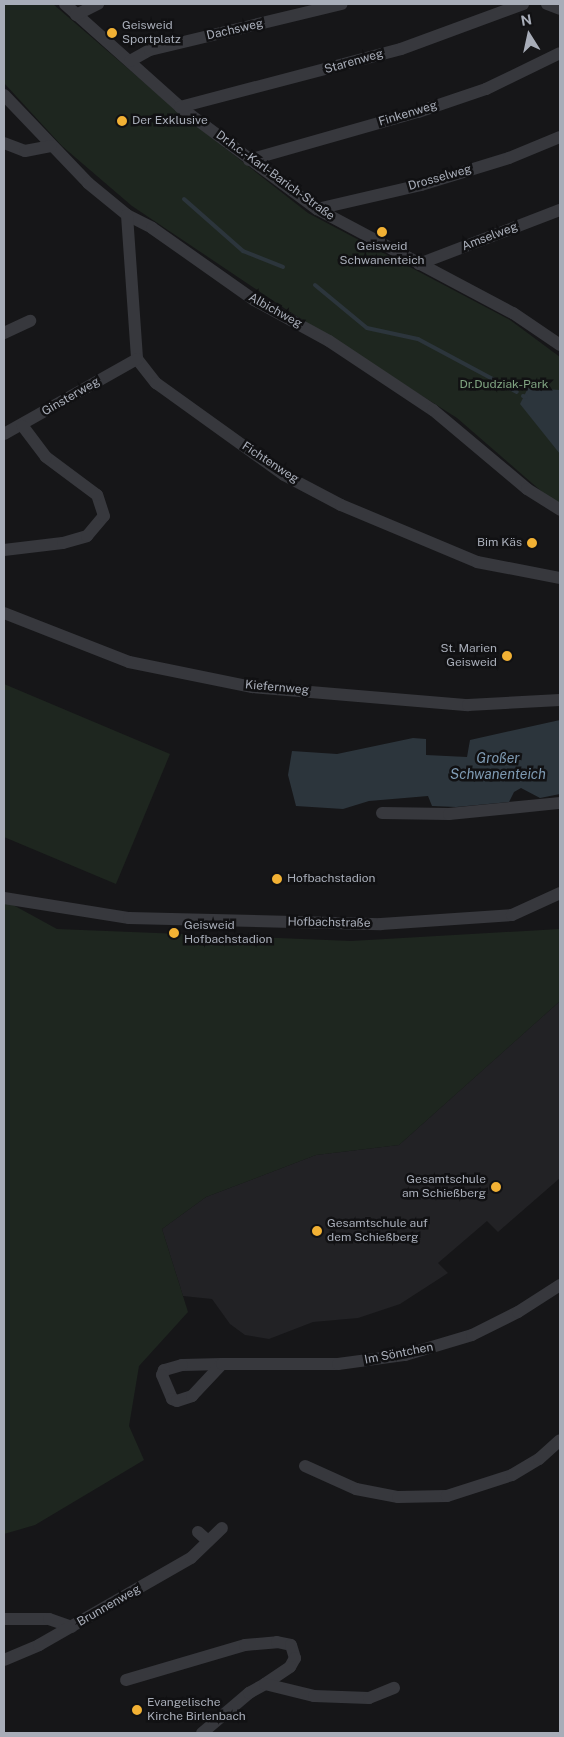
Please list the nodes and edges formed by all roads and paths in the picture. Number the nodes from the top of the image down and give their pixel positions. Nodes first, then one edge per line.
1 (65, 4) edge
2 (98, 4) edge
3 (342, 4) edge
4 (523, 4) edge
5 (547, 4) edge
6 (560, 9) edge
7 (76, 15) junction
8 (560, 53) edge
9 (130, 61) junction
10 (4, 95) edge
11 (180, 107) junction
12 (560, 137) edge
13 (4, 143) edge
14 (51, 146) junction
15 (249, 160) junction
16 (317, 209) junction
17 (560, 210) edge
18 (127, 215) junction
19 (419, 264) junction
20 (30, 321) dead end
21 (4, 333) edge
22 (560, 345) edge
23 (138, 359) junction
24 (23, 426) junction
25 (4, 434) edge
26 (560, 510) edge
27 (4, 550) edge
28 (560, 578) edge
29 (4, 613) edge
30 (560, 700) edge
31 (560, 803) edge
32 (382, 813) dead end
33 (560, 893) edge
34 (4, 898) edge
35 (560, 1285) edge
36 (222, 1364) junction
37 (560, 1440) edge
38 (305, 1466) dead end
39 (222, 1528) dead end
40 (198, 1532) dead end
41 (208, 1541) junction
42 (4, 1620) edge
43 (72, 1627) junction
44 (4, 1660) edge
45 (126, 1680) dead end
46 (265, 1684) junction
47 (394, 1688) dead end
48 (202, 1733) edge

1 - 7 street, Dr.h.c.-Karl-Barich-Straße
2 - 7 street
3 - 9 street, Dachsweg
4 - 11 street, Starenweg
5 - 6 street
7 - 9 street, Dr.h.c.-Karl-Barich-Straße
8 - 15 street, Finkenweg
9 - 11 street, Dr.h.c.-Karl-Barich-Straße
10 - 14 street, Albichweg
11 - 15 street, Dr.h.c.-Karl-Barich-Straße
12 - 16 street, Drosselweg
13 - 14 street
14 - 18 street, Albichweg
15 - 16 street, Dr.h.c.-Karl-Barich-Straße
16 - 19 street, Dr.h.c.-Karl-Barich-Straße
17 - 19 street, Amselweg
18 - 23 street
18 - 26 street, Albichweg
19 - 22 street, Dr.h.c.-Karl-Barich-Straße
20 - 21 street
23 - 24 street, Ginsterweg
23 - 28 street, Fichtenweg
24 - 25 street, Ginsterweg
24 - 27 street
29 - 30 street, Kiefernweg
31 - 32 street
33 - 34 street, Hofbachstraße
35 - 36 street, Im Söntchen
36 - 36 street, Im Söntchen
37 - 38 street
39 - 41 street, Brunnenweg
40 - 41 street
41 - 43 street, Brunnenweg
42 - 43 street
43 - 44 street, Brunnenweg
45 - 46 street
46 - 47 street
46 - 48 street

